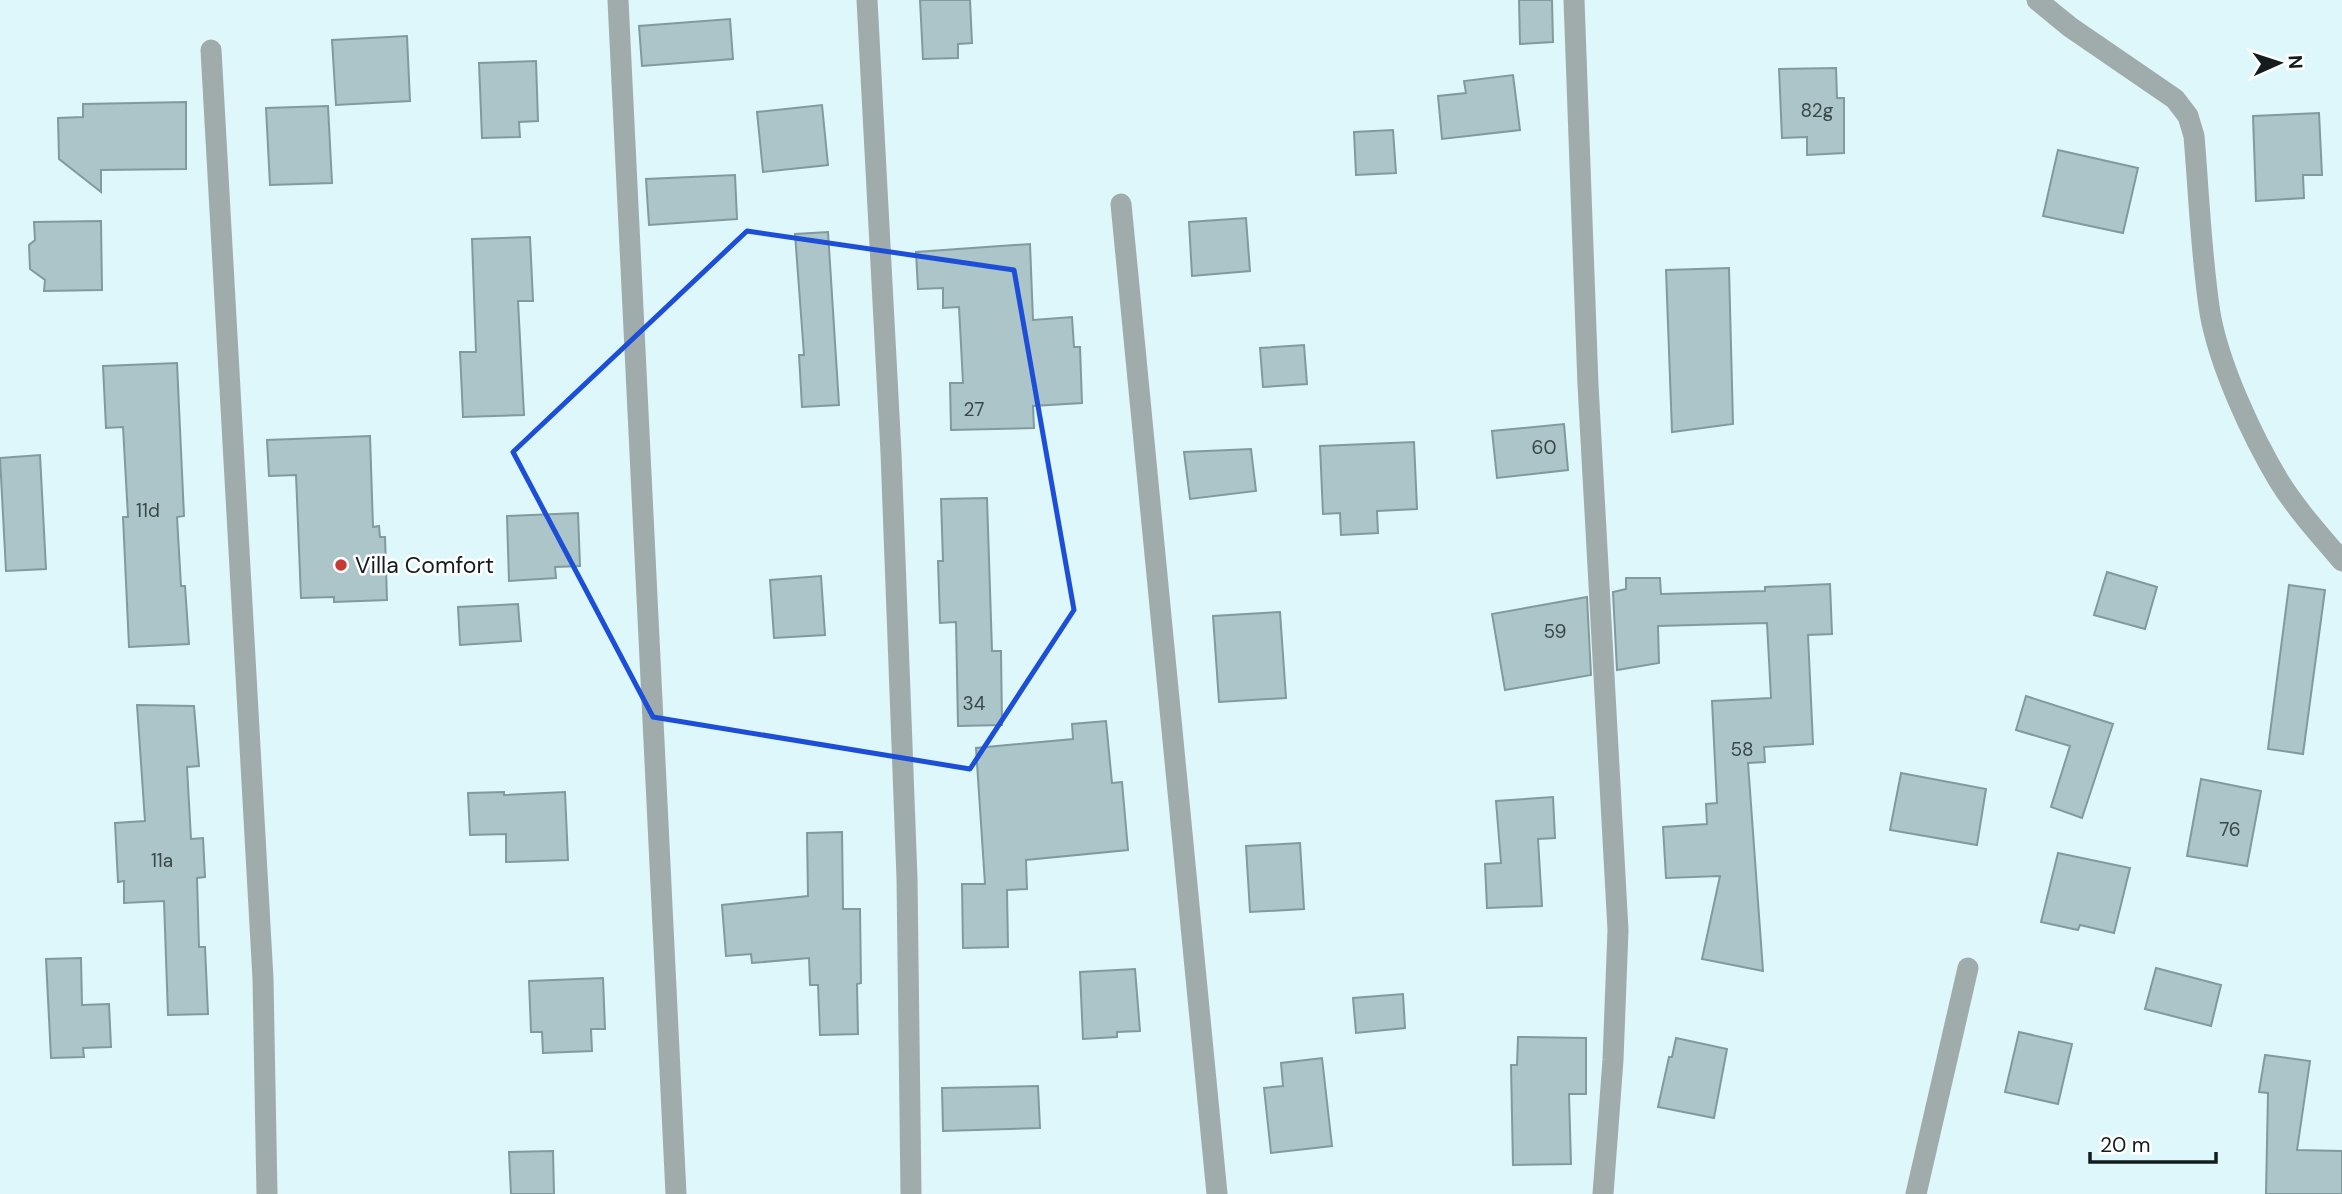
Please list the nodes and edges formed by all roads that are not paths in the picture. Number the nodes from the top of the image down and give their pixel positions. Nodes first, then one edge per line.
1 (618, 0) edge
2 (867, 0) edge
3 (1574, 0) edge
4 (2037, 0) edge
5 (211, 50) dead end
6 (1121, 204) dead end
7 (2342, 561) edge
8 (1968, 968) dead end
9 (267, 1194) edge
10 (676, 1194) edge
11 (911, 1194) edge
12 (1217, 1194) edge
13 (1603, 1194) edge
14 (1916, 1194) edge

1 - 10 street
2 - 11 street
3 - 13 street
4 - 7 street
5 - 9 street
6 - 12 street
8 - 14 street

